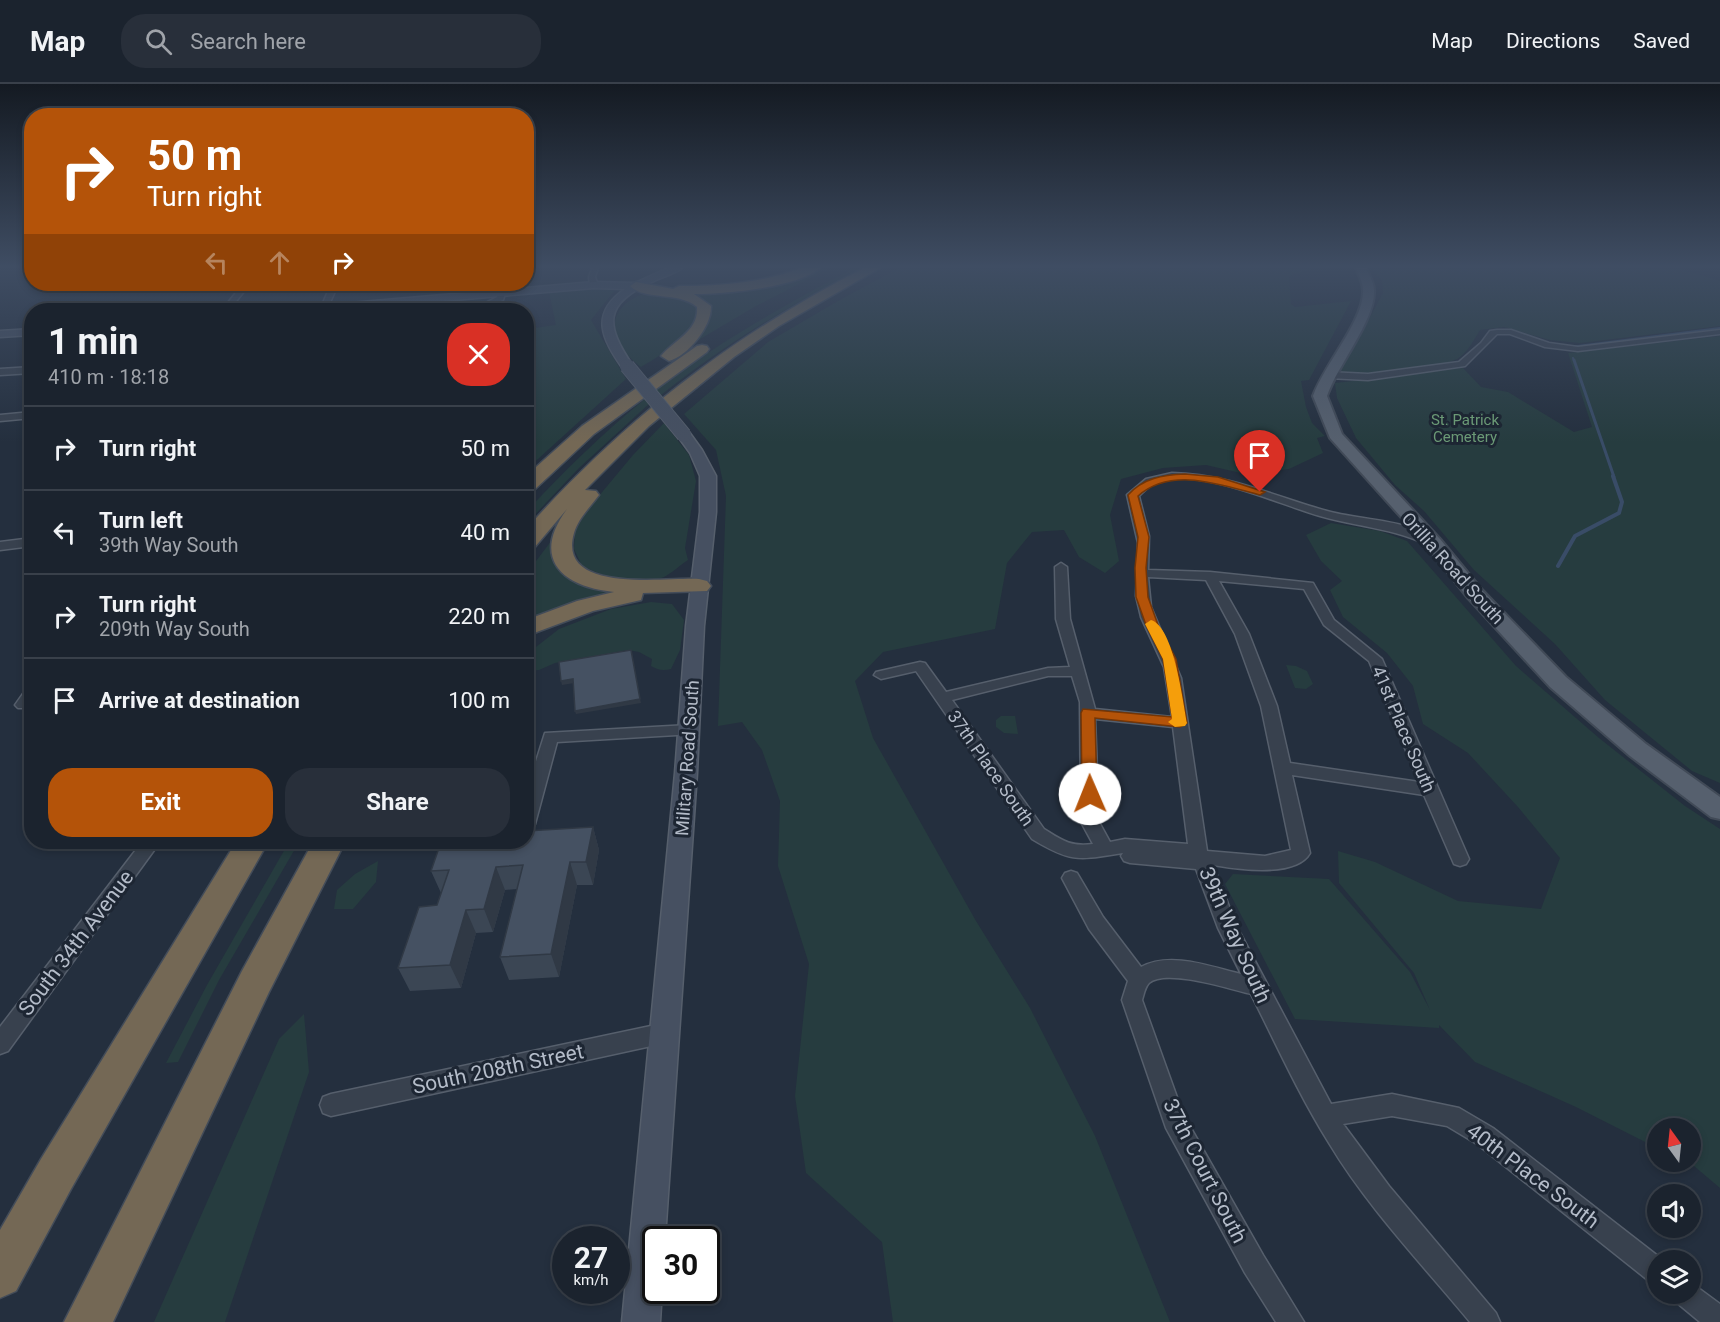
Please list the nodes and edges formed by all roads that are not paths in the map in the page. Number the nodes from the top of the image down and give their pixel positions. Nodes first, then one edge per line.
1 (607, 326) edge
2 (700, 326) edge
3 (769, 326) edge
4 (1355, 326) edge
5 (24, 332) edge
6 (1720, 332) edge
7 (0, 334) edge
8 (714, 341) dead end
9 (744, 342) junction
10 (24, 370) edge
11 (0, 372) edge
12 (1328, 375) junction
13 (24, 416) edge
14 (0, 418) edge
15 (588, 430) junction
16 (534, 480) edge
17 (1402, 510) junction
18 (1376, 522) junction
19 (534, 534) edge
20 (24, 543) edge
21 (1434, 543) junction
22 (0, 546) edge
23 (1061, 567) dead end
24 (1141, 573) junction
25 (1210, 576) junction
26 (699, 586) junction
27 (534, 626) edge
28 (1078, 671) junction
29 (881, 675) dead end
30 (942, 698) junction
31 (1088, 713) junction
32 (1180, 723) junction
33 (689, 730) junction
34 (1282, 768) junction
35 (1431, 790) junction
36 (534, 796) edge
37 (1720, 810) edge
38 (146, 849) edge
39 (248, 849) edge
40 (1110, 849) junction
41 (326, 852) edge
42 (1200, 857) junction
43 (1460, 859) dead end
44 (1071, 878) dead end
45 (1139, 979) junction
46 (1256, 986) junction
47 (665, 1033) junction
48 (0, 1044) edge
49 (331, 1105) dead end
50 (1326, 1116) junction
51 (1647, 1263) edge
52 (0, 1275) edge
53 (1699, 1304) edge
54 (1720, 1321) edge
55 (88, 1322) edge
56 (641, 1322) edge
57 (1291, 1322) edge
58 (1488, 1322) edge

1 - 26 main road, Military Road South, bridge
2 - 15 highway
3 - 9 highway
4 - 12 main road, Orillia Road South
5 - 7 main road
6 - 12 street
8 - 15 highway
9 - 19 highway
9 - 26 highway
10 - 11 street
12 - 17 main road, Orillia Road South
13 - 14 street
15 - 16 highway
17 - 18 street
17 - 21 main road, Orillia Road South
18 - 21 street
18 - 24 street, 39th Way South
20 - 22 street
21 - 37 main road, Orillia Road South
23 - 28 street
24 - 25 street
24 - 32 street, 39th Way South
25 - 34 street
25 - 35 street, 41st Place South
26 - 27 highway
26 - 33 main road, Military Road South
28 - 30 street
28 - 31 street
29 - 30 street, 37th Place South
30 - 40 street, 37th Place South
31 - 32 street
31 - 40 street
32 - 42 street, 39th Way South
33 - 36 street
33 - 47 main road, Military Road South
34 - 35 street
34 - 42 street, 37th Place South
35 - 43 street, 41st Place South
38 - 48 street, South 34th Avenue
39 - 52 highway
40 - 42 street, 37th Place South
41 - 55 highway
42 - 46 street, 39th Way South
44 - 45 street
45 - 46 street
45 - 57 street, 37th Court South
46 - 50 street, 39th Way South
47 - 49 street, South 208th Street
47 - 56 main road, Military Road South
50 - 51 street, 40th Place South
50 - 58 street, 39th Way South
53 - 54 street

